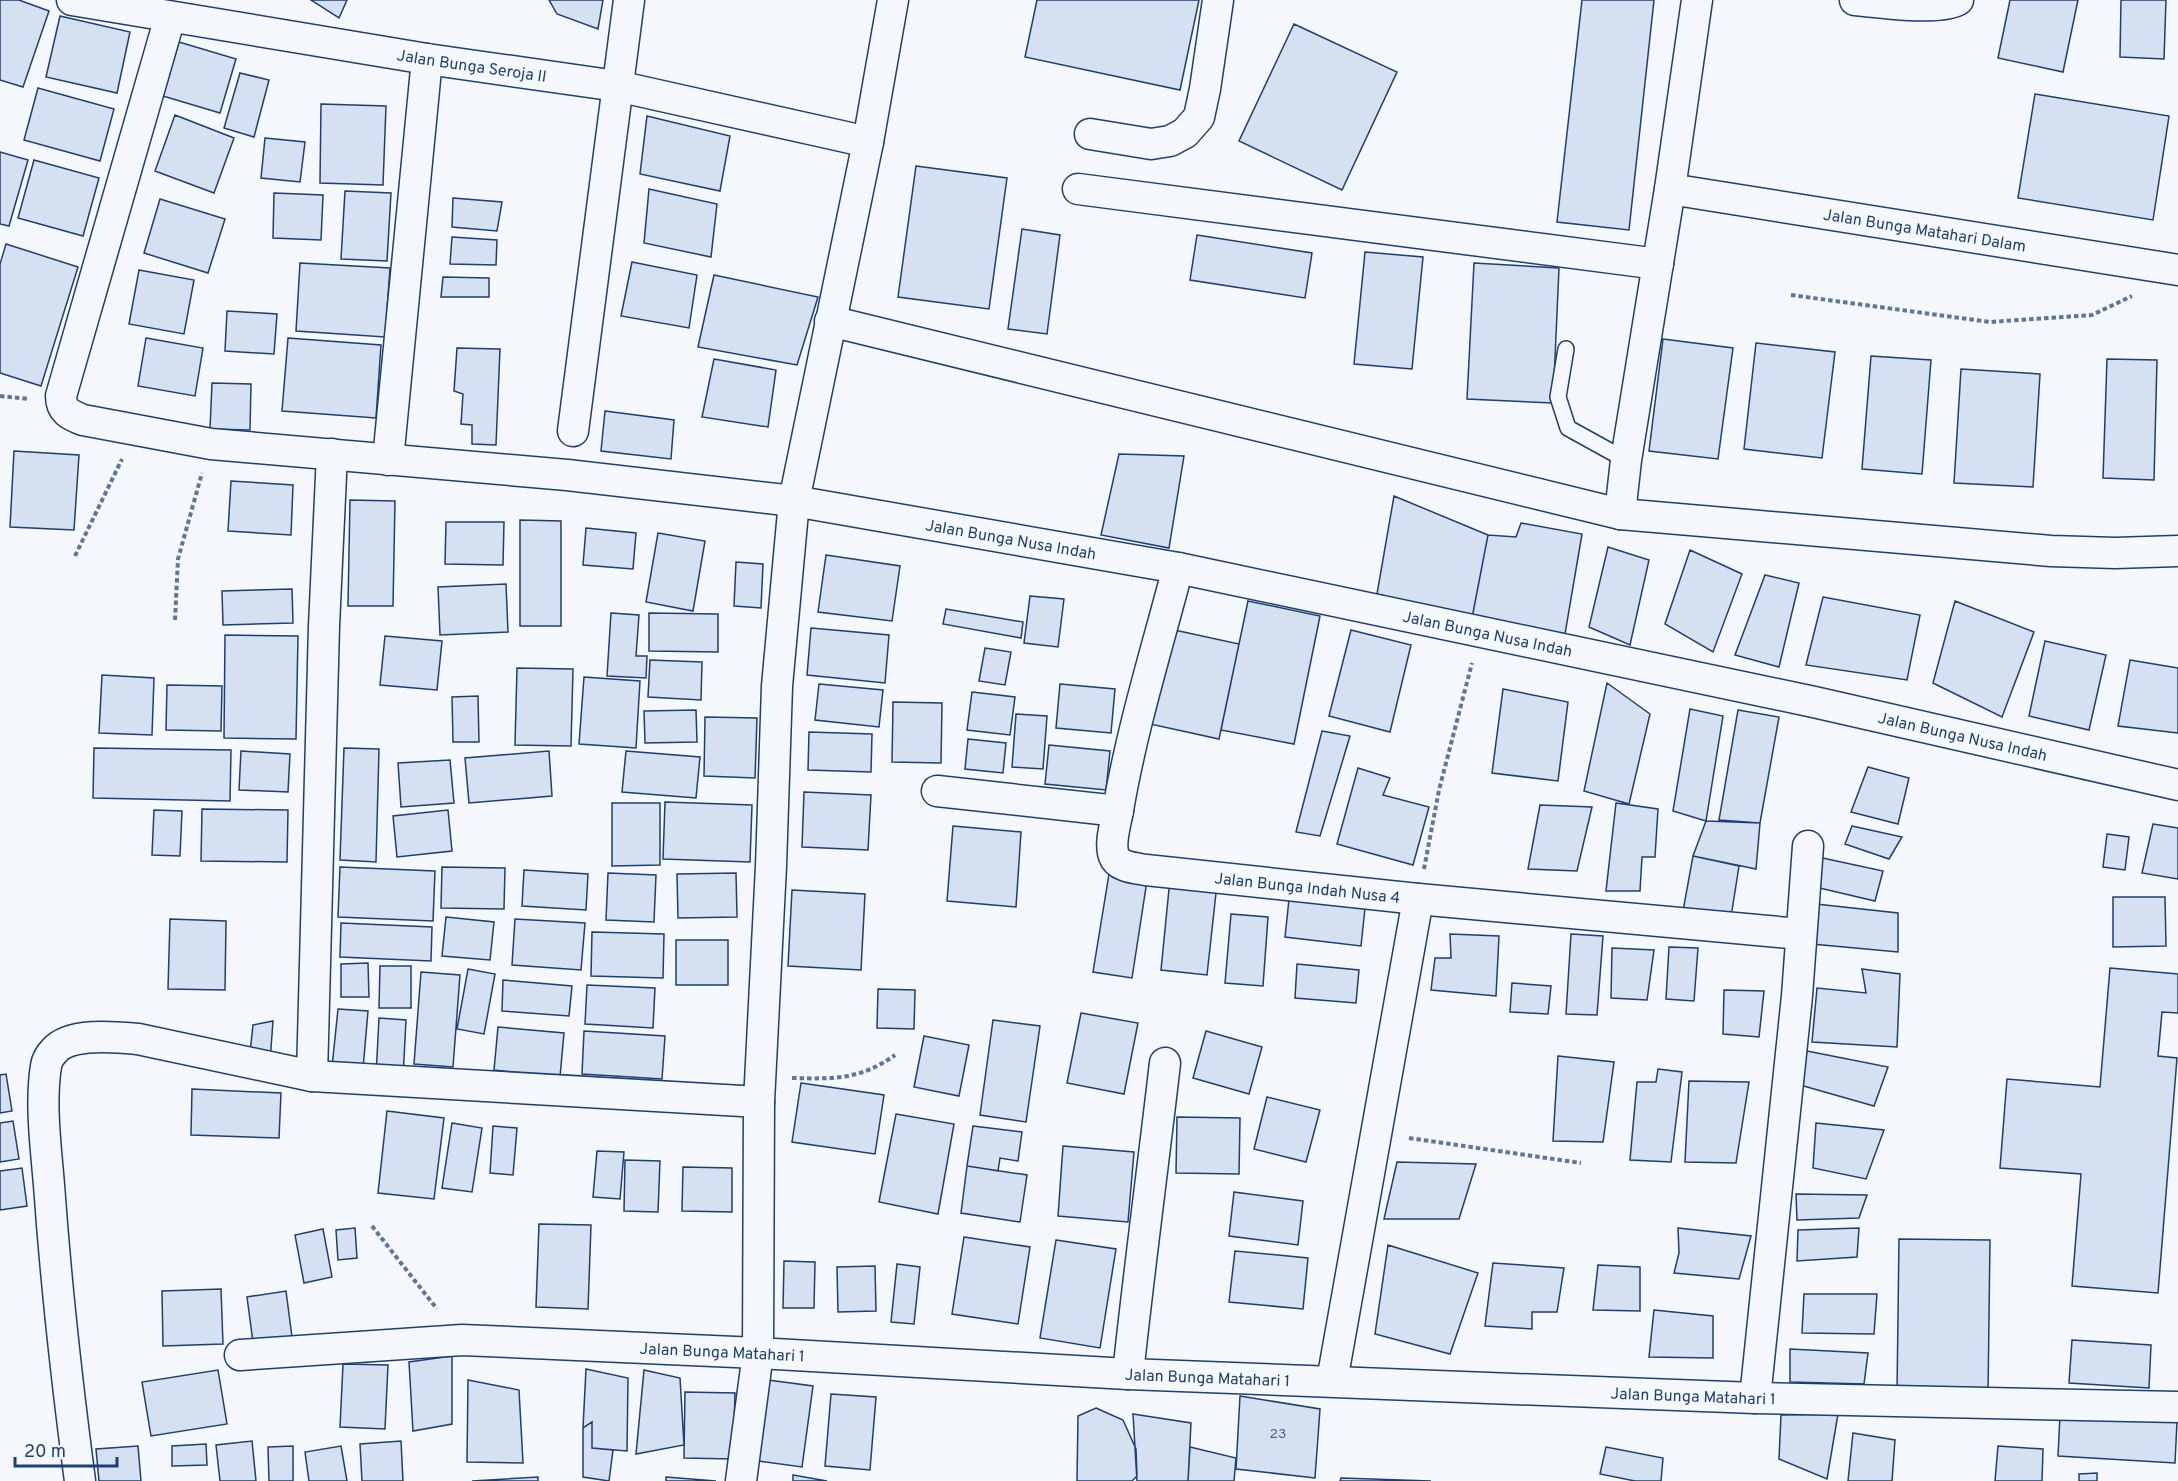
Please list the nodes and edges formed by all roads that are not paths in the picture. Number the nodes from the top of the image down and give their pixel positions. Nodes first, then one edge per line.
1 (72, 0) edge
2 (629, 0) edge
3 (893, 0) edge
4 (1218, 0) edge
5 (1697, 0) edge
6 (1855, 0) edge
7 (1958, 0) edge
8 (170, 17) junction
9 (427, 59) junction
10 (617, 87) junction
11 (1090, 134) dead end
12 (868, 142) junction
13 (1078, 189) dead end
14 (1670, 189) junction
15 (1658, 264) junction
16 (2178, 270) edge
17 (830, 321) junction
18 (1566, 349) dead end
19 (573, 431) dead end
20 (332, 454) junction
21 (388, 460) junction
22 (1626, 460) junction
23 (794, 501) junction
24 (1620, 514) junction
25 (2178, 551) edge
26 (1178, 568) junction
27 (2178, 785) edge
28 (937, 791) dead end
29 (1118, 811) junction
30 (1808, 846) dead end
31 (1418, 899) junction
32 (1800, 934) junction
33 (1165, 1063) dead end
34 (312, 1076) junction
35 (760, 1090) junction
36 (758, 1353) junction
37 (240, 1355) dead end
38 (1128, 1374) junction
39 (1332, 1381) junction
40 (1755, 1398) junction
41 (2178, 1407) edge
42 (80, 1481) edge
43 (741, 1481) edge

1 - 8 street, Jalan Bunga Seroja II
2 - 10 street
3 - 12 street
4 - 11 street
5 - 14 street
6 - 7 street
8 - 9 street, Jalan Bunga Seroja II
8 - 20 street, Jalan Bunga Nusa Indah
9 - 10 street, Jalan Bunga Seroja II
9 - 21 street
10 - 12 street, Jalan Bunga Seroja II
10 - 19 street
12 - 17 street
13 - 15 street
14 - 15 street
14 - 16 street, Jalan Bunga Matahari Dalam
15 - 22 street
17 - 23 street
17 - 24 street
18 - 22 lane
20 - 21 street, Jalan Bunga Nusa Indah
20 - 34 street
21 - 23 street, Jalan Bunga Nusa Indah
22 - 24 street
23 - 26 street, Jalan Bunga Nusa Indah
23 - 35 street
24 - 25 street
26 - 27 street, Jalan Bunga Nusa Indah
26 - 29 street, Jalan Bunga Indah Nusa 4
28 - 29 street
29 - 31 street, Jalan Bunga Indah Nusa 4
30 - 32 street
31 - 32 street, Jalan Bunga Indah Nusa 4
31 - 39 street
32 - 40 street
33 - 38 street
34 - 35 street
34 - 42 street
35 - 36 street
36 - 37 street, Jalan Bunga Matahari 1
36 - 38 street, Jalan Bunga Matahari 1
36 - 43 street
38 - 39 street, Jalan Bunga Matahari 1
39 - 40 street, Jalan Bunga Matahari 1
40 - 41 street, Jalan Bunga Matahari 1

